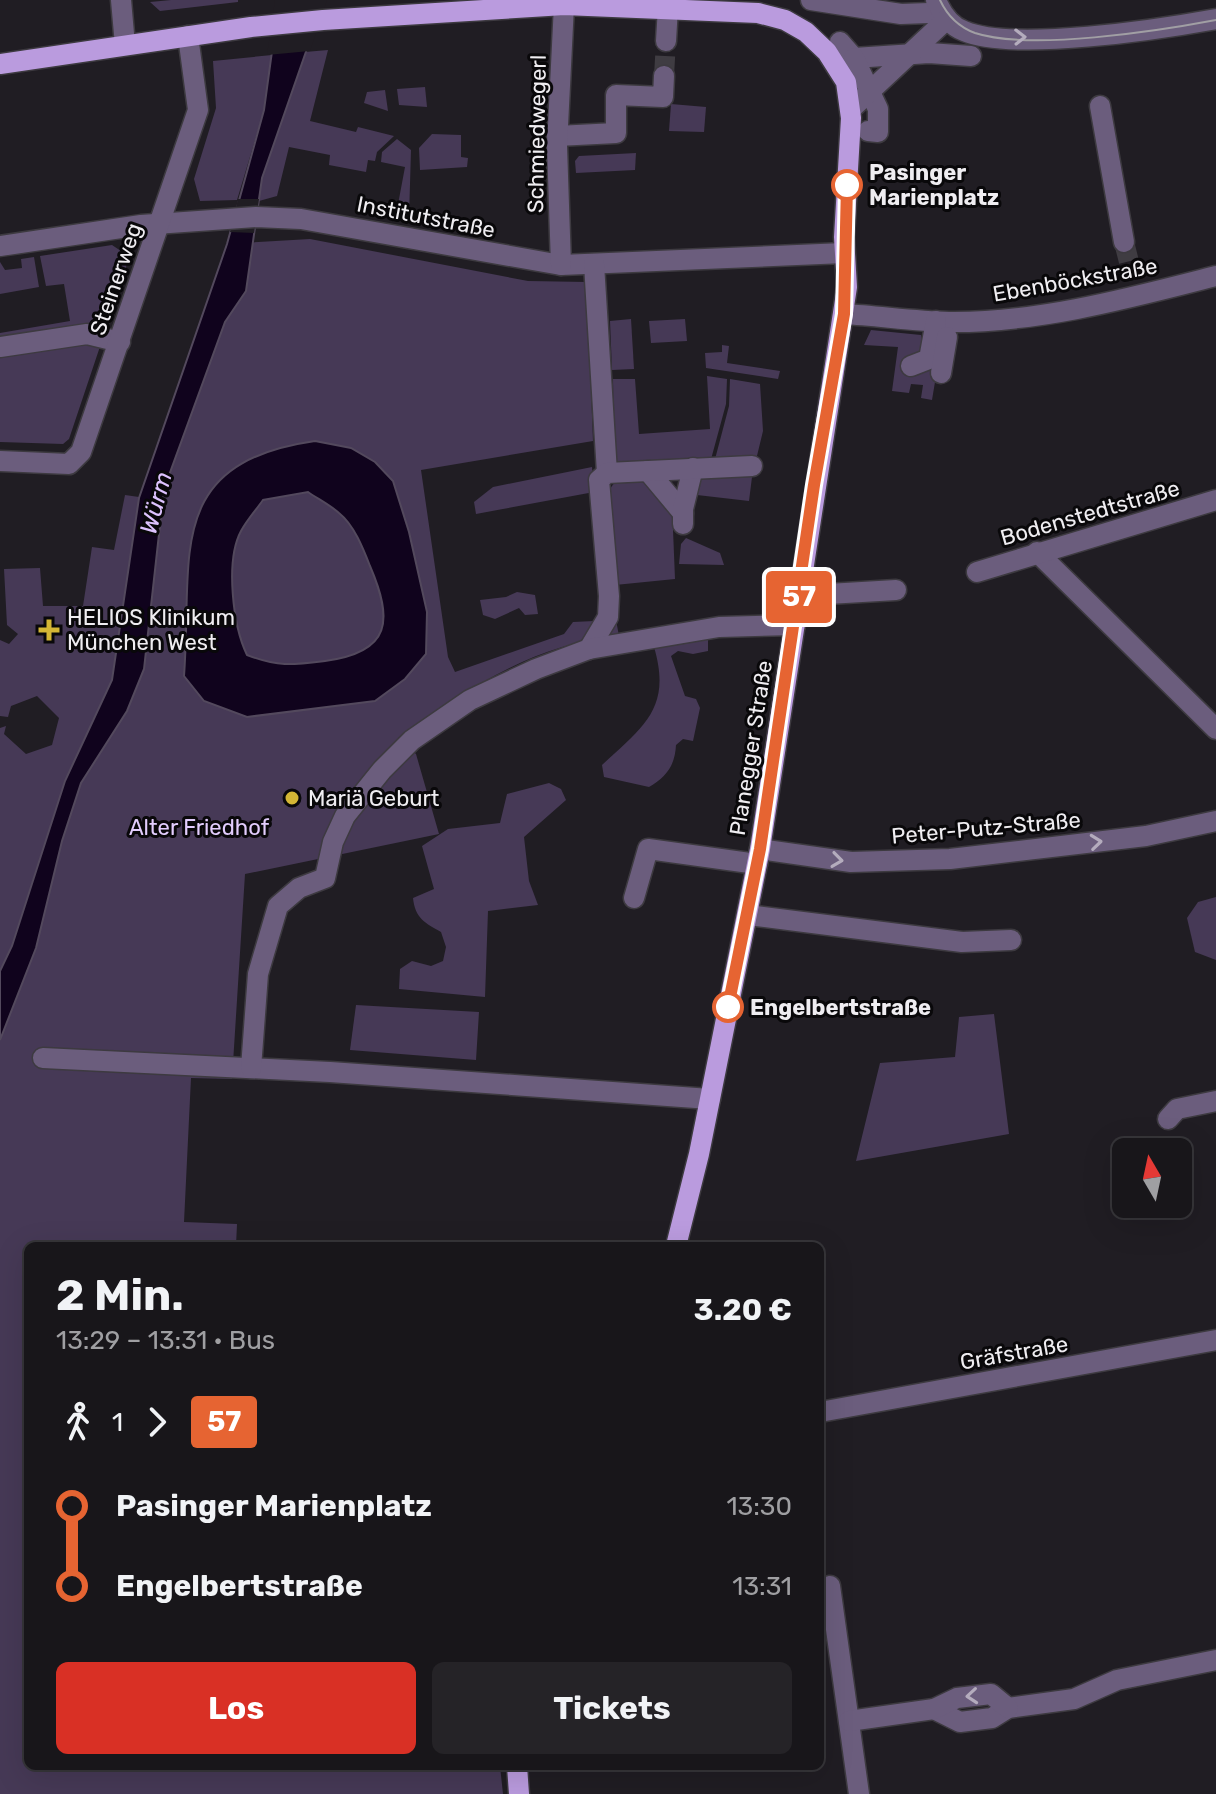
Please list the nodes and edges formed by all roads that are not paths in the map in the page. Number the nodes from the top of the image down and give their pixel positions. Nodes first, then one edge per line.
1 (121, 0) edge
2 (811, 0) edge
3 (564, 5) junction
4 (658, 5) edge
5 (846, 6) junction
6 (365, 9) edge
7 (929, 9) edge
8 (1216, 19) edge
9 (929, 35) junction
10 (188, 36) junction
11 (666, 41) tunnel mouth
12 (125, 45) junction
13 (909, 55) junction
14 (854, 58) junction
15 (0, 64) edge
16 (664, 76) tunnel mouth
17 (871, 90) junction
18 (1100, 106) dead end
19 (851, 109) junction
20 (868, 131) dead end
21 (557, 136) junction
22 (161, 223) junction
23 (1124, 242) tunnel mouth
24 (0, 246) edge
25 (844, 253) junction
26 (594, 264) junction
27 (561, 265) junction
28 (1216, 276) edge
29 (844, 314) junction
30 (943, 321) junction
31 (120, 342) junction
32 (0, 347) edge
33 (911, 366) dead end
34 (941, 373) dead end
35 (0, 461) edge
36 (752, 466) dead end
37 (693, 468) junction
38 (648, 471) junction
39 (607, 473) junction
40 (1216, 500) edge
41 (1037, 552) junction
42 (977, 572) dead end
43 (896, 590) dead end
44 (800, 591) junction
45 (795, 625) junction
46 (589, 649) junction
47 (1216, 729) edge
48 (1216, 821) edge
49 (758, 857) junction
50 (634, 898) dead end
51 (748, 915) junction
52 (1011, 940) dead end
53 (43, 1058) dead end
54 (251, 1068) junction
55 (710, 1099) junction
56 (1216, 1101) edge
57 (1168, 1119) dead end
58 (677, 1242) edge
59 (1216, 1340) edge
60 (824, 1411) edge
61 (830, 1586) dead end
62 (1215, 1662) edge
63 (849, 1721) junction
64 (517, 1770) edge
65 (519, 1794) edge
66 (859, 1794) edge

1 - 12 street
2 - 5 street
3 - 4 main road
3 - 6 main road
3 - 21 street, Schmiedwegerl
4 - 11 street
4 - 19 main road
5 - 7 street
5 - 14 street
6 - 10 main road
7 -> 8 street
7 - 9 street
9 - 13 street
9 - 13 street
10 - 12 main road
10 - 22 street, Steinerweg
12 - 15 main road
13 - 14 street
13 - 17 street
14 - 17 street
16 - 21 street
17 - 19 street
17 - 20 street
18 - 23 street
19 - 25 main road, Planegger Straße
21 - 27 street, Schmiedwegerl
22 - 24 street, Institutstraße
22 - 27 street, Institutstraße
22 - 31 street, Steinerweg
25 - 26 street, Institutstraße
25 - 29 main road, Planegger Straße
26 - 27 street, Institutstraße
26 - 39 street
28 - 30 street, Ebenböckstraße
29 - 30 street, Ebenböckstraße
29 - 44 main road, Planegger Straße
30 - 33 street
30 - 34 street
31 - 32 street
31 - 35 street, Steinerweg
36 - 37 street
37 - 38 street
37 - 38 street
38 - 39 street
39 - 46 street
40 - 41 street, Bodenstedtstraße
41 - 42 street, Bodenstedtstraße
41 - 47 street
43 - 44 street
44 - 45 main road, Planegger Straße
45 - 46 street
45 - 49 main road, Planegger Straße
46 - 54 street
49 -> 48 street, Peter-Putz-Straße
49 - 50 street, Peter-Putz-Straße
49 - 51 main road, Planegger Straße
51 - 52 street
51 - 55 main road, Planegger Straße
53 - 54 street
54 - 55 street
55 - 58 main road, Planegger Straße
56 - 57 street
59 - 60 street, Gräfstraße
61 - 63 street
62 - 63 street
63 - 66 street
64 - 65 main road

